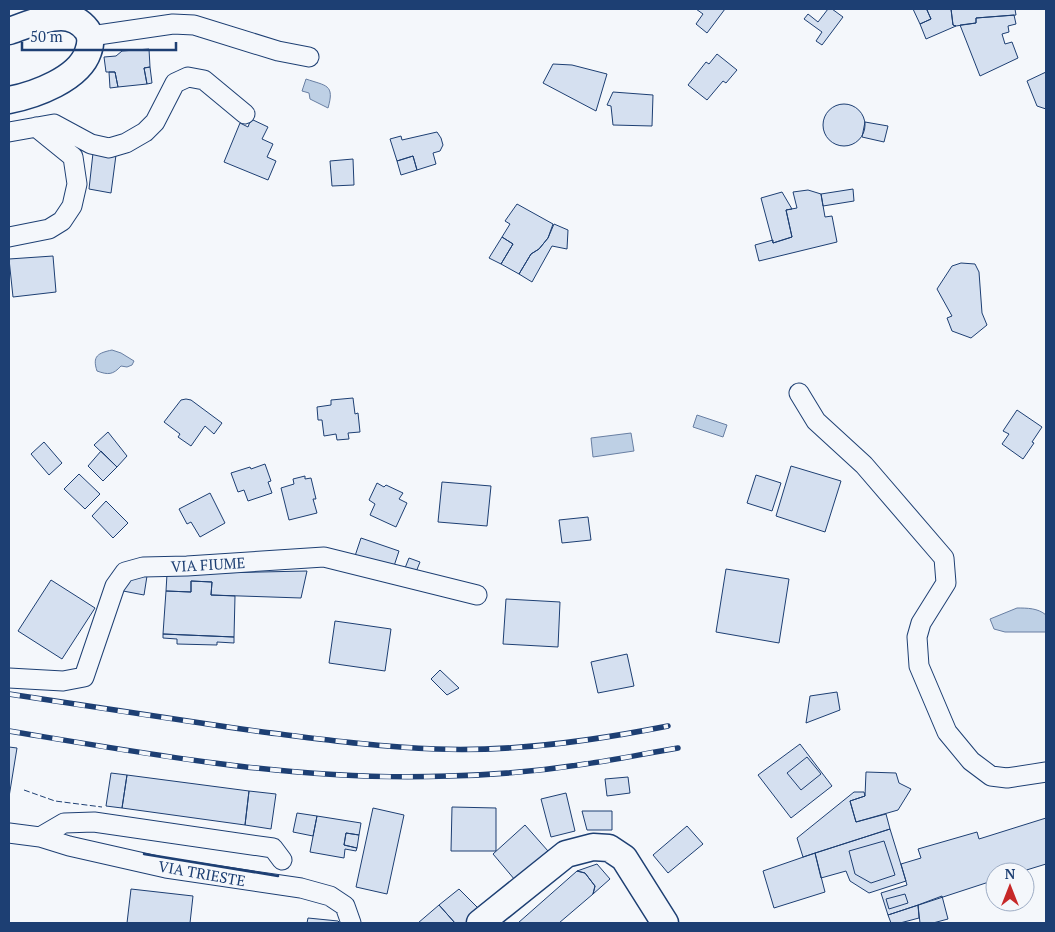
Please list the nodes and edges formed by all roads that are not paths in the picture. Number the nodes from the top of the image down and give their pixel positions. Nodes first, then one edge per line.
1 (14, 29) edge
2 (91, 36) junction
3 (309, 57) dead end
4 (9, 100) edge
5 (245, 114) dead end
6 (36, 127) junction
7 (9, 132) edge
8 (9, 237) edge
9 (799, 393) dead end
10 (477, 595) dead end
11 (9, 678) edge
12 (1046, 772) edge
13 (9, 833) edge
14 (40, 837) junction
15 (282, 860) dead end
16 (351, 923) edge
17 (480, 923) edge
18 (665, 923) edge

1 - 2 main road
2 - 3 street
2 - 4 main road
5 - 6 street
6 - 7 street
6 - 8 street
9 - 12 street
10 - 11 street, VIA FIUME
13 - 14 street, VIA TRIESTE
14 - 15 street
14 - 16 street, VIA TRIESTE
17 - 18 main road

